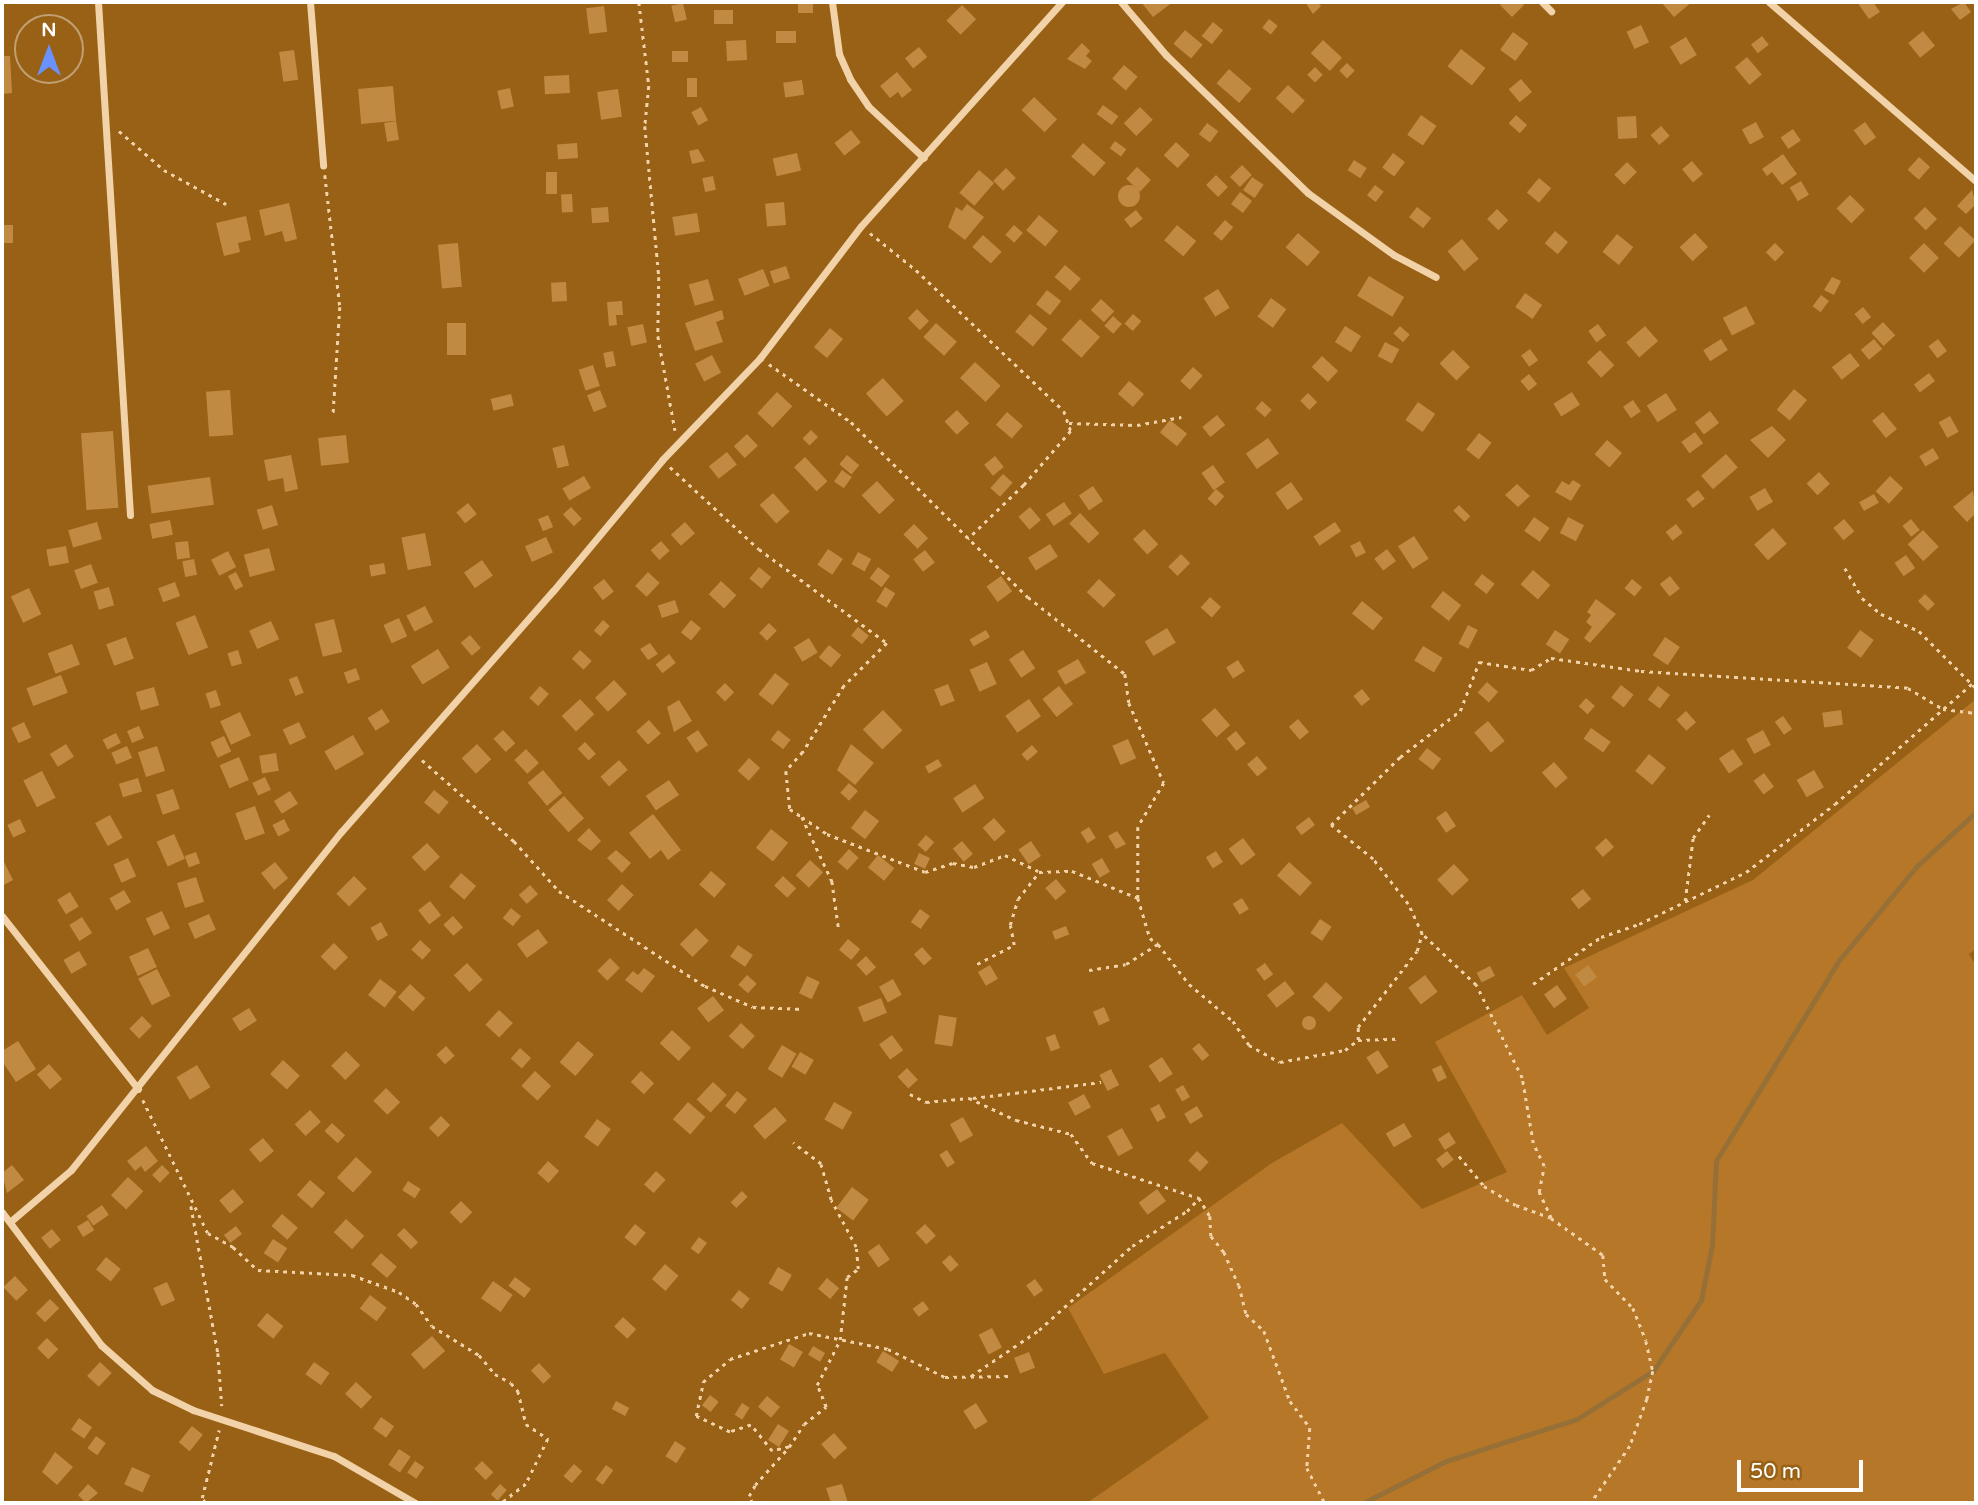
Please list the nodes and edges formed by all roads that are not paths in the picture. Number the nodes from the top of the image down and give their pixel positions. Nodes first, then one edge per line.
1 (98, 2) edge
2 (310, 2) edge
3 (832, 2) edge
4 (1062, 2) edge
5 (1121, 2) edge
6 (1542, 2) edge
7 (1769, 2) edge
8 (1551, 11) dead end
9 (925, 158) junction
10 (323, 165) road end
11 (1976, 181) edge
12 (1436, 277) dead end
13 (130, 515) dead end
14 (2, 916) edge
15 (138, 1089) junction
16 (2, 1212) edge
17 (10, 1221) junction
18 (415, 1503) edge

1 - 13 street
2 - 10 street
3 - 9 street
4 - 9 street
5 - 12 street
6 - 8 street
7 - 11 street
9 - 15 street
14 - 15 street
15 - 17 street
16 - 17 street
17 - 18 street

